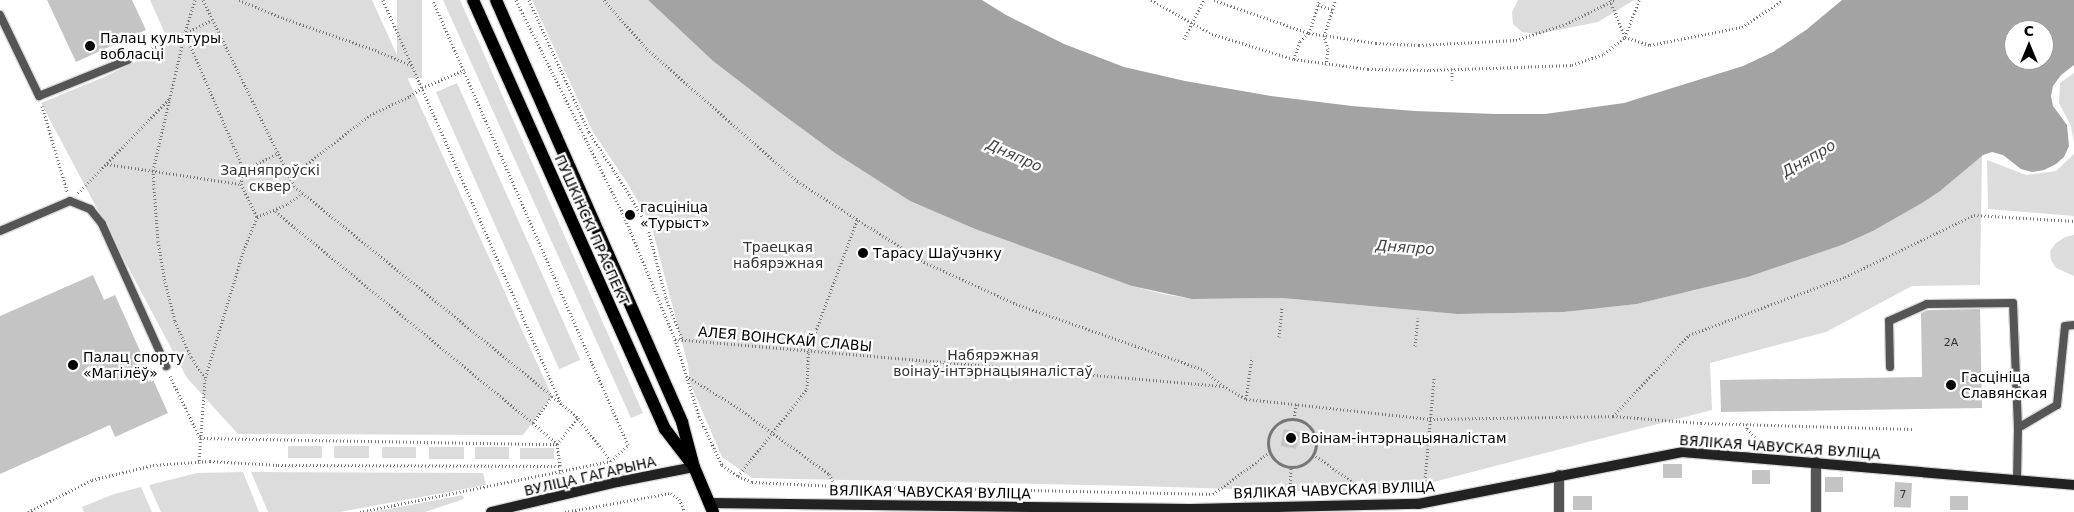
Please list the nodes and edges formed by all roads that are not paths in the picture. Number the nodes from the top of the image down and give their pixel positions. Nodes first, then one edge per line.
1 (473, 0) edge
2 (496, 0) edge
3 (0, 16) edge
4 (128, 60) road end
5 (0, 232) edge
6 (2074, 325) edge
7 (166, 366) road end
8 (1890, 367) dead end
9 (2018, 428) junction
10 (1816, 462) junction
11 (694, 467) junction
12 (1559, 475) junction
13 (2017, 479) junction
14 (2074, 485) edge
15 (711, 507) edge
16 (1418, 508) edge
17 (491, 512) edge
18 (1559, 512) edge
19 (1816, 512) edge

1 - 11 main road, ПУШКІНСКІ ПРАСПЕКТ
2 - 11 main road, ПУШКІНСКІ ПРАСПЕКТ
3 - 4 lane
5 - 7 lane
6 - 9 lane
8 - 9 lane
9 - 13 lane
10 - 12 main road, ВЯЛІКАЯ ЧАВУСКАЯ ВУЛІЦА
10 - 13 main road, ВЯЛІКАЯ ЧАВУСКАЯ ВУЛІЦА
10 - 19 street
11 - 15 main road, ПУШКІНСКІ ПРАСПЕКТ
11 - 17 main road, ВУЛІЦА ГАГАРЫНА
12 - 16 main road, ВЯЛІКАЯ ЧАВУСКАЯ ВУЛІЦА
12 - 18 street
13 - 14 main road, ВЯЛІКАЯ ЧАВУСКАЯ ВУЛІЦА
15 - 16 main road, ВЯЛІКАЯ ЧАВУСКАЯ ВУЛІЦА

